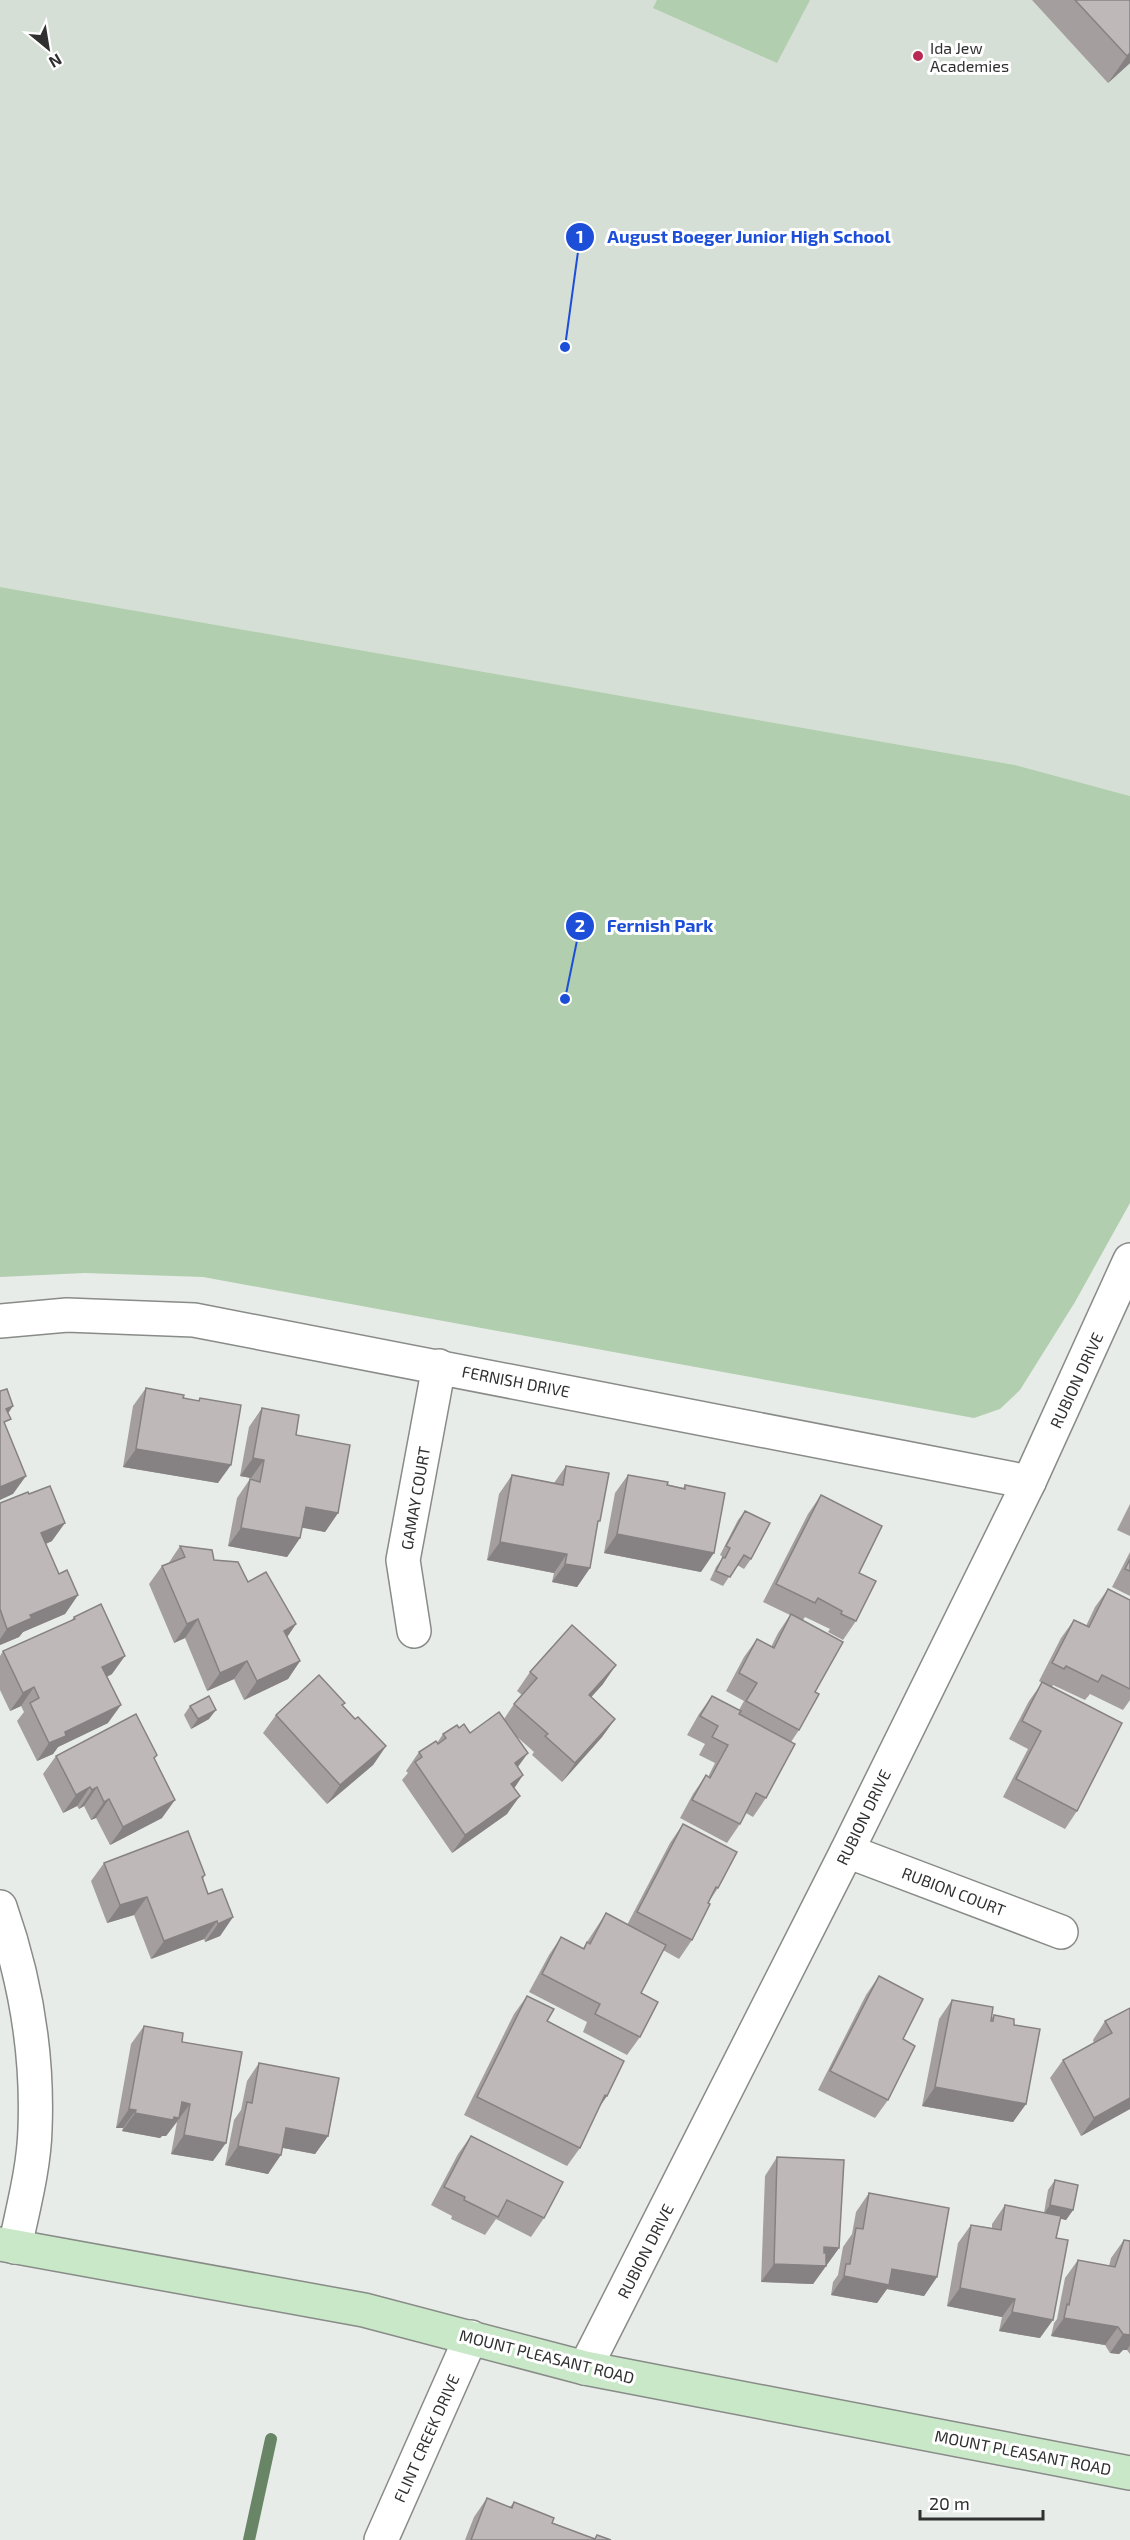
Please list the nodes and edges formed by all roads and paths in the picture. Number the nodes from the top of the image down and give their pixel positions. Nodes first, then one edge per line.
1 (1130, 1260) edge
2 (0, 1321) edge
3 (439, 1366) junction
4 (1029, 1482) junction
5 (414, 1631) dead end
6 (847, 1851) junction
7 (0, 1907) edge
8 (1061, 1932) dead end
9 (7, 2245) edge
10 (471, 2337) junction
11 (585, 2368) junction
12 (1130, 2473) edge
13 (381, 2540) edge

1 - 4 street, RUBION DRIVE
2 - 3 street, FERNISH DRIVE
3 - 4 street, FERNISH DRIVE
3 - 5 street, GAMAY COURT
4 - 6 street, RUBION DRIVE
6 - 8 street, RUBION COURT
6 - 11 street, RUBION DRIVE
7 - 9 street
9 - 10 street, MOUNT PLEASANT ROAD
10 - 11 street, MOUNT PLEASANT ROAD
10 - 13 street, FLINT CREEK DRIVE
11 - 12 street, MOUNT PLEASANT ROAD

